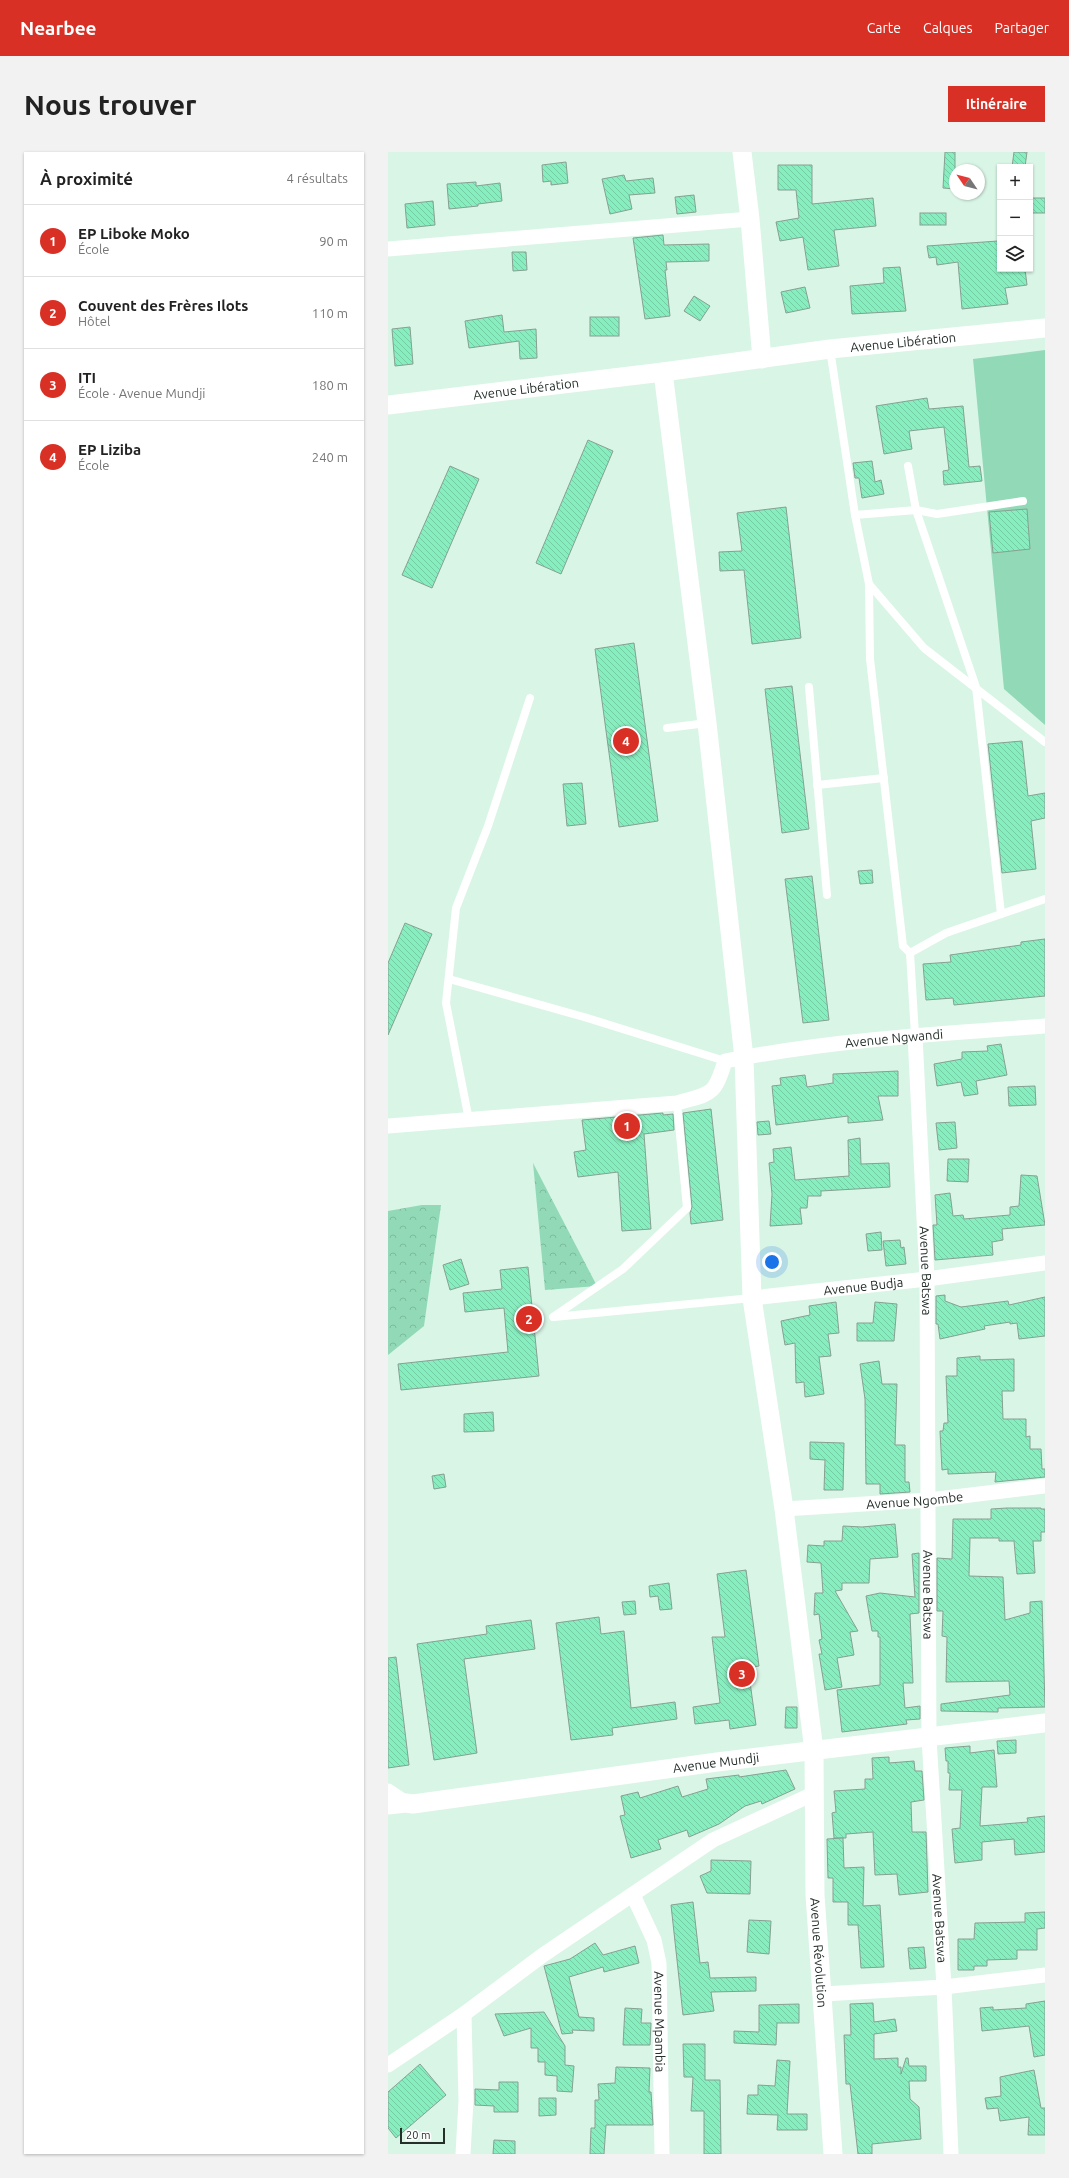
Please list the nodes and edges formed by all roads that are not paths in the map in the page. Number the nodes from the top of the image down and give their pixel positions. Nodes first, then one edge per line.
1 (742, 152) edge
2 (750, 219) junction
3 (388, 249) edge
4 (1045, 328) edge
5 (830, 349) junction
6 (762, 358) junction
7 (663, 372) junction
8 (388, 404) edge
9 (908, 466) dead end
10 (1023, 501) dead end
11 (916, 510) junction
12 (855, 515) junction
13 (870, 584) junction
14 (809, 687) dead end
15 (976, 687) junction
16 (530, 698) dead end
17 (706, 723) junction
18 (667, 728) dead end
19 (1045, 742) edge
20 (884, 778) junction
21 (817, 785) junction
22 (827, 895) dead end
23 (1045, 899) edge
24 (1001, 914) junction
25 (910, 953) junction
26 (448, 979) junction
27 (1045, 1026) edge
28 (915, 1035) junction
29 (744, 1058) junction
30 (725, 1061) junction
31 (677, 1103) junction
32 (469, 1120) junction
33 (388, 1126) edge
34 (1045, 1263) edge
35 (927, 1279) junction
36 (752, 1298) junction
37 (1045, 1486) edge
38 (929, 1500) junction
39 (784, 1509) junction
40 (1045, 1723) edge
41 (929, 1738) junction
42 (814, 1752) junction
43 (388, 1791) edge
44 (814, 1794) junction
45 (397, 1804) edge
46 (633, 1895) junction
47 (1045, 1975) edge
48 (944, 1987) junction
49 (822, 1994) junction
50 (464, 2014) junction
51 (388, 2066) edge
52 (463, 2154) edge
53 (662, 2154) edge
54 (833, 2154) edge
55 (951, 2154) edge

1 - 2 street
2 - 3 street
2 - 6 street
4 - 5 street, Avenue Libération
5 - 6 street, Avenue Libération
5 - 12 lane
6 - 7 street, Avenue Libération
7 - 8 street, Avenue Libération
7 - 17 street, Avenue Révolution
9 - 11 lane
10 - 11 lane
11 - 12 lane
11 - 15 lane
12 - 13 lane
13 - 15 lane
13 - 20 lane
14 - 21 lane
15 - 19 lane
15 - 24 lane
16 - 26 lane
17 - 18 lane
17 - 29 street, Avenue Révolution
20 - 21 lane
20 - 25 lane
21 - 22 lane
23 - 24 lane
24 - 25 lane
25 - 28 lane
26 - 30 lane
26 - 32 lane
27 - 28 street, Avenue Ngwandi
28 - 29 street, Avenue Ngwandi
28 - 35 street, Avenue Batswa
29 - 30 street, Avenue Ngwandi
29 - 36 street, Avenue Révolution
30 - 31 street
31 - 32 street
31 - 36 lane
32 - 33 street
34 - 35 street, Avenue Budja
35 - 36 street, Avenue Budja
35 - 38 street, Avenue Batswa
36 - 39 street, Avenue Révolution
37 - 38 street, Avenue Ngombe
38 - 39 street, Avenue Ngombe
38 - 41 street, Avenue Batswa
39 - 42 street, Avenue Révolution
40 - 41 street, Avenue Mundji
41 - 42 street, Avenue Mundji
41 - 48 street, Avenue Batswa
42 - 44 street, Avenue Révolution
42 - 45 street, Avenue Mundji
43 - 45 street
44 - 46 street
44 - 49 street, Avenue Révolution
46 - 50 street
46 - 53 street, Avenue Mpambia
47 - 48 street
48 - 49 street
48 - 55 street, Avenue Batswa
49 - 54 street, Avenue Révolution
50 - 51 street
50 - 52 street

